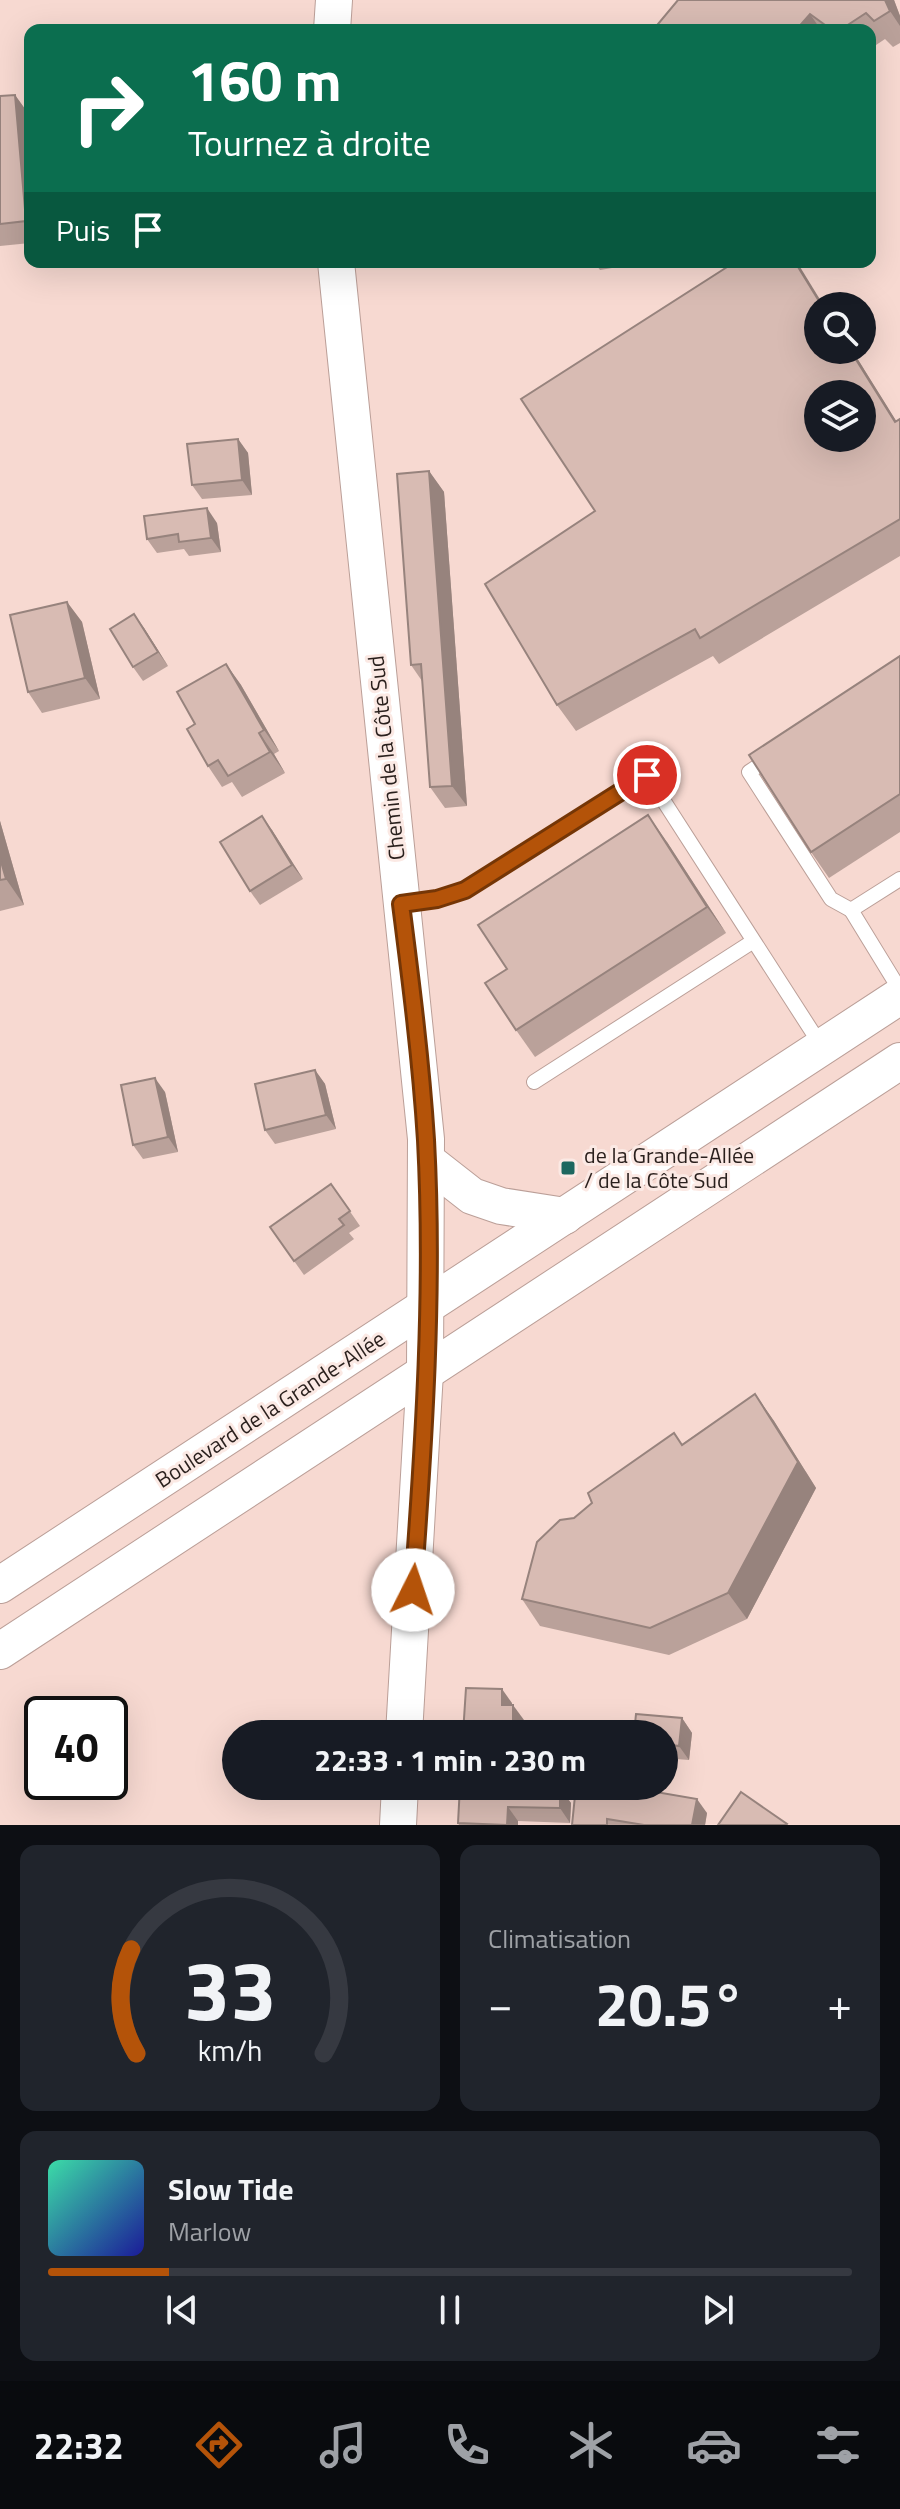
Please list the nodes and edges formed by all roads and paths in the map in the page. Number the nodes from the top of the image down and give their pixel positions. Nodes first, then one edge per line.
1 (334, 0) edge
2 (332, 24) edge
3 (337, 268) edge
4 (787, 747) edge
5 (900, 879) edge
6 (401, 904) junction
7 (851, 910) junction
8 (752, 942) junction
9 (900, 993) edge
10 (822, 1047) junction
11 (900, 1061) edge
12 (534, 1082) dead end
13 (426, 1160) junction
14 (565, 1216) junction
15 (427, 1308) junction
16 (425, 1372) junction
17 (0, 1585) edge
18 (0, 1651) edge
19 (405, 1720) edge
20 (399, 1800) edge
21 (398, 1825) edge

1 - 2 street
3 - 6 street, Chemin de la Côte Sud
4 - 7 lane
5 - 7 lane
6 - 8 lane
6 - 13 street, Chemin de la Côte Sud
7 - 9 lane
8 - 10 lane
8 - 12 lane
9 - 10 street, Boulevard de la Grande-Allée
10 - 14 street, Boulevard de la Grande-Allée
11 - 16 street
13 - 14 street
13 - 15 street, Chemin de la Côte Sud
14 - 15 street, Boulevard de la Grande-Allée
15 - 16 street, Chemin de la Côte Sud
15 - 17 street, Boulevard de la Grande-Allée
16 - 18 street
16 - 19 street, Chemin de la Côte Sud
20 - 21 street

